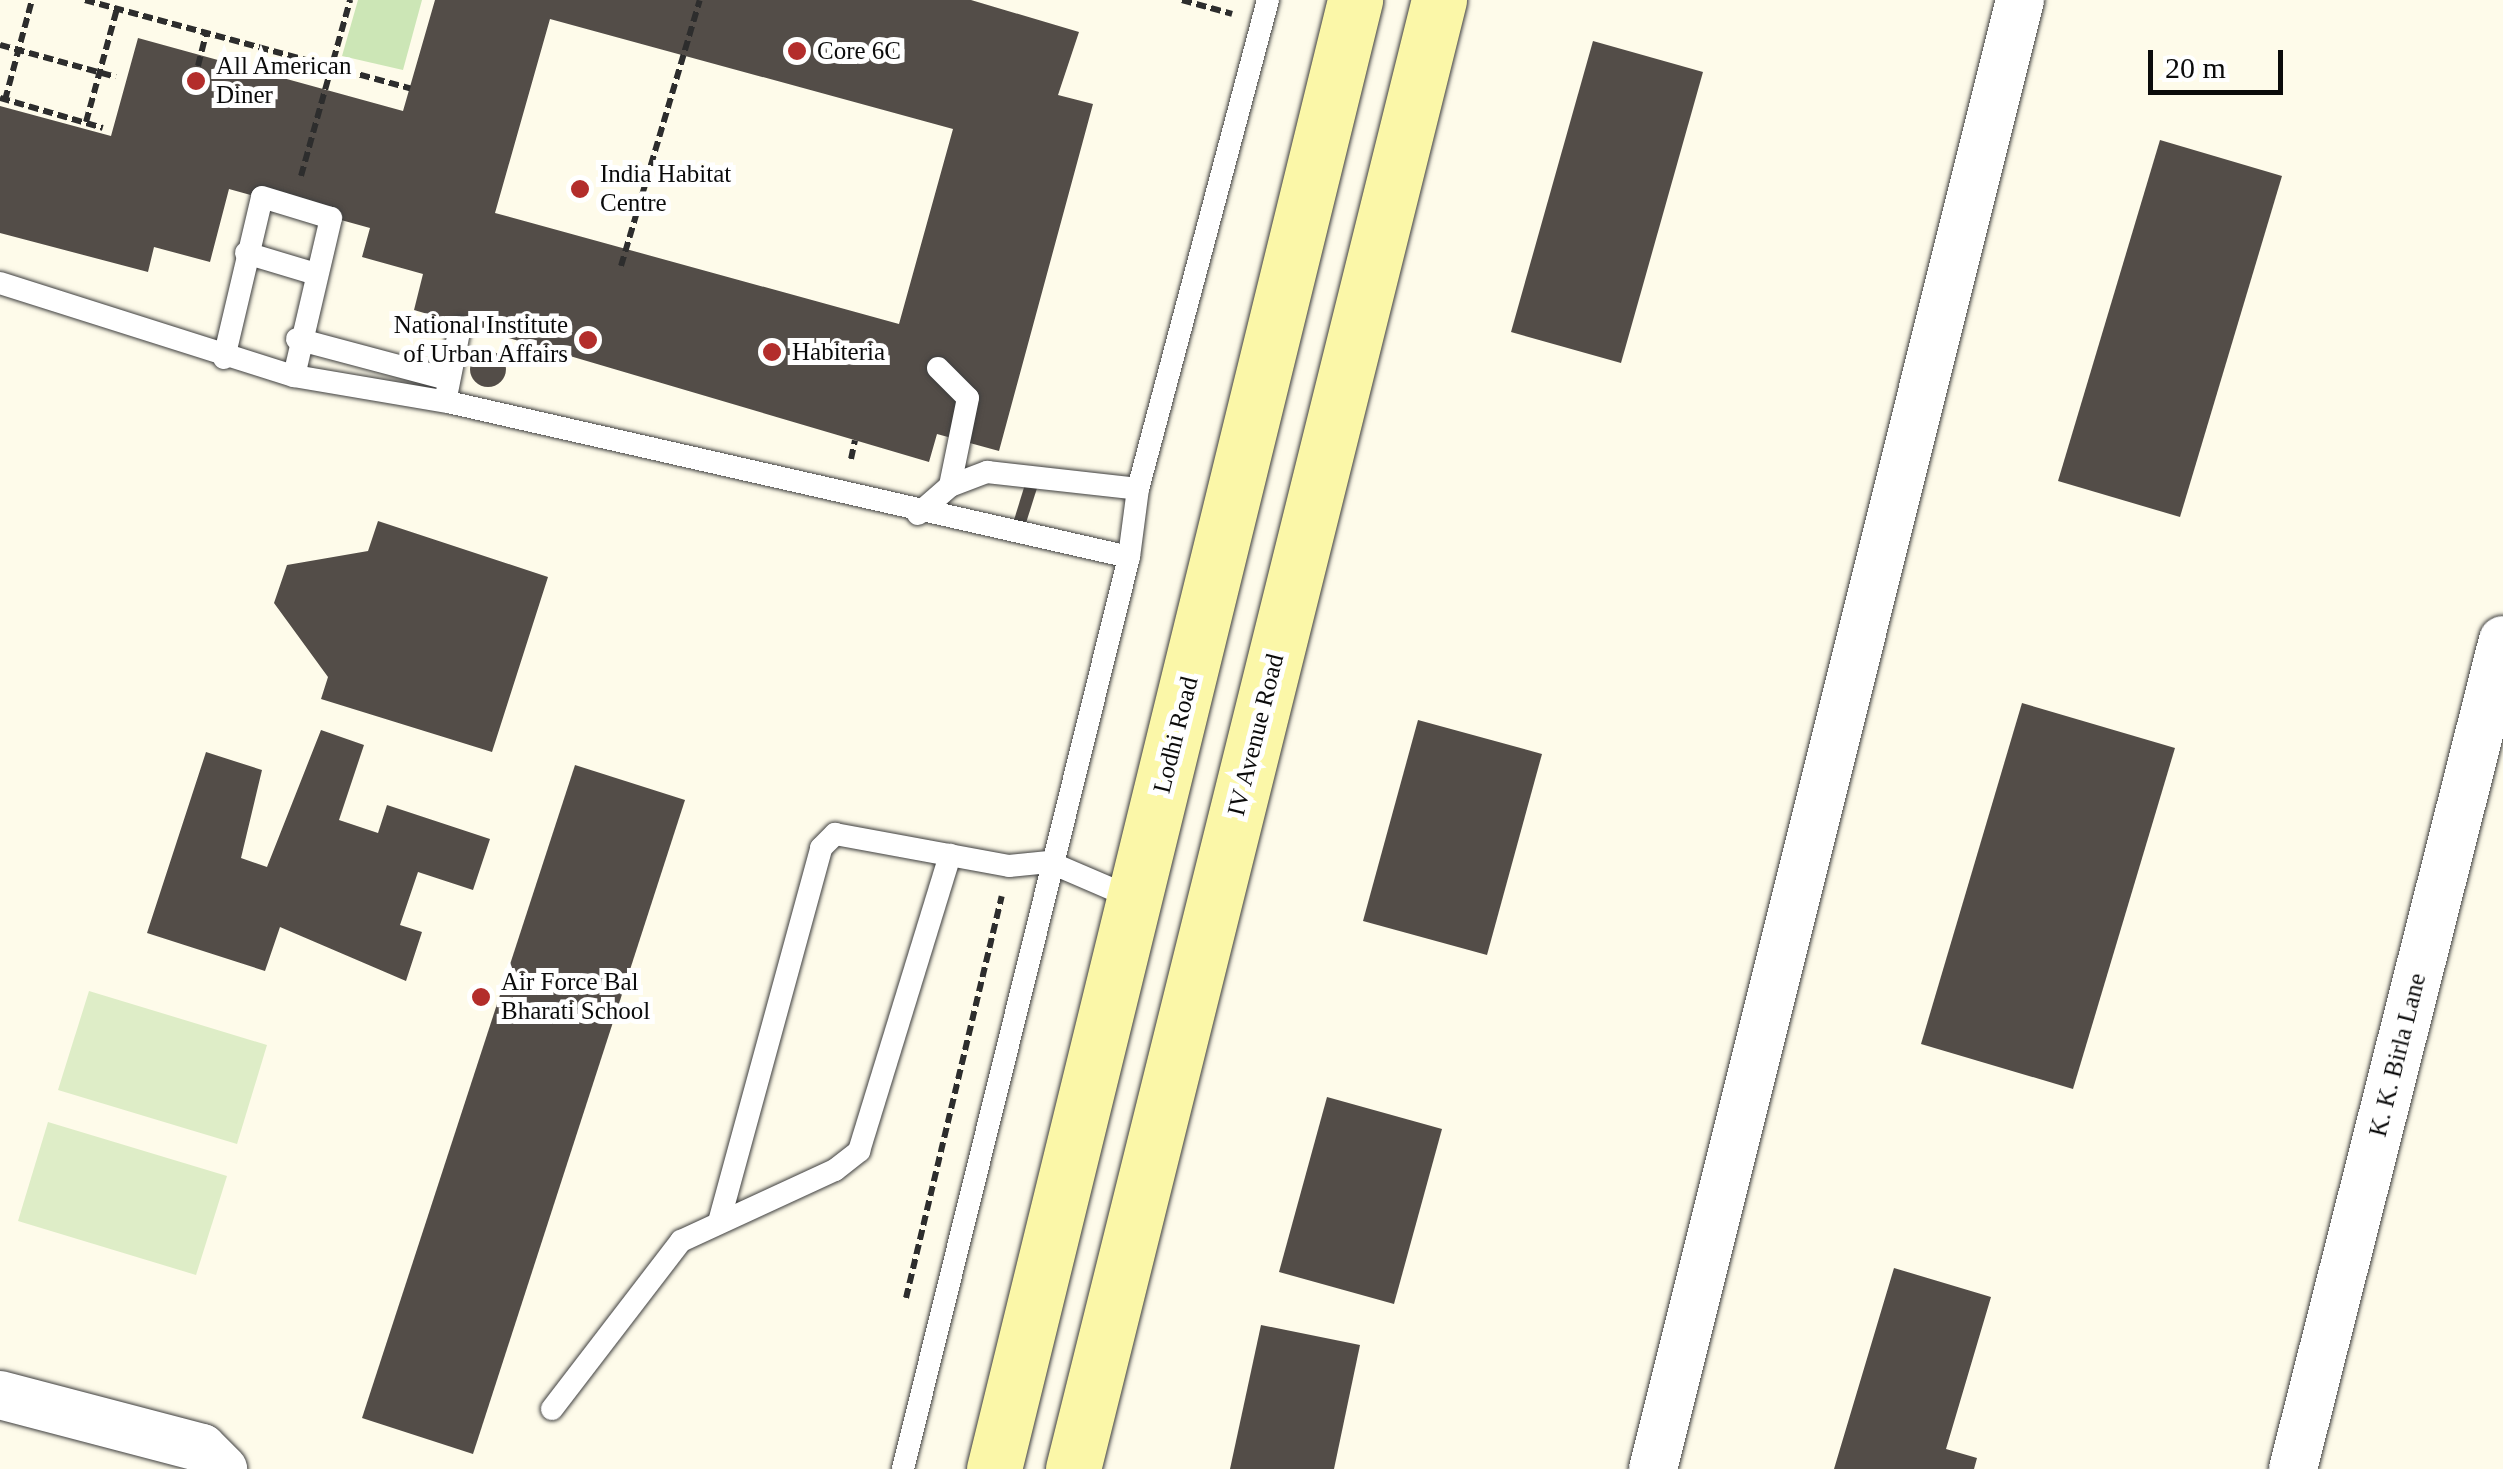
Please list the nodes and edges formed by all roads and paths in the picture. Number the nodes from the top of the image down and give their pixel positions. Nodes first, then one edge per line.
1 (32, 0) edge
2 (85, 0) edge
3 (350, 0) edge
4 (700, 0) edge
5 (1182, 0) edge
6 (1355, 0) edge
7 (1439, 0) edge
8 (2020, 0) edge
9 (117, 8) junction
10 (1265, 11) edge
11 (206, 34) junction
12 (0, 45) edge
13 (18, 50) junction
14 (198, 66) dead end
15 (333, 66) junction
16 (100, 73) junction
17 (116, 78) dead end
18 (410, 88) dead end
19 (2, 99) edge
20 (86, 122) junction
21 (104, 128) dead end
22 (292, 206) junction
23 (246, 253) junction
24 (621, 266) dead end
25 (316, 274) junction
26 (0, 283) edge
27 (460, 328) dead end
28 (298, 339) junction
29 (224, 358) junction
30 (938, 368) dead end
31 (294, 376) junction
32 (447, 391) junction
33 (950, 486) junction
34 (1138, 489) junction
35 (918, 514) junction
36 (1129, 557) junction
37 (2503, 640) edge
38 (950, 855) junction
39 (1050, 862) junction
40 (1009, 866) junction
41 (1134, 899) junction
42 (719, 1222) junction
43 (902, 1314) dead end
44 (0, 1395) edge
45 (552, 1409) dead end
46 (223, 1469) edge
47 (903, 1469) edge
48 (994, 1469) edge
49 (1073, 1469) edge
50 (1653, 1469) edge
51 (2293, 1469) edge

1 - 13 path
2 - 9 path
3 - 15 path
4 - 24 path
5 - 10 path
6 - 41 main road, Lodhi Road
7 - 49 main road, IV Avenue Road
8 - 50 street
9 - 11 path
9 - 16 path
10 - 34 lane
11 - 14 path
11 - 15 path
12 - 13 path
13 - 16 path
13 - 19 path
15 - 18 path
15 - 22 path
16 - 17 path
16 - 20 path
19 - 20 path
20 - 21 path
22 - 23 lane
22 - 25 lane
23 - 25 lane
23 - 29 lane
25 - 28 lane
26 - 29 lane
27 - 32 lane
28 - 31 lane
28 - 32 lane
29 - 31 lane
30 - 33 lane
31 - 32 lane
32 - 35 lane
33 - 34 lane
33 - 35 lane
34 - 36 lane
35 - 36 lane
36 - 39 lane
37 - 51 street, K. K. Birla Lane
38 - 40 lane
38 - 42 lane
38 - 42 lane
39 - 40 lane
39 - 41 lane
39 - 47 lane
40 - 43 path
41 - 48 main road, Lodhi Road
42 - 45 lane
44 - 46 street

